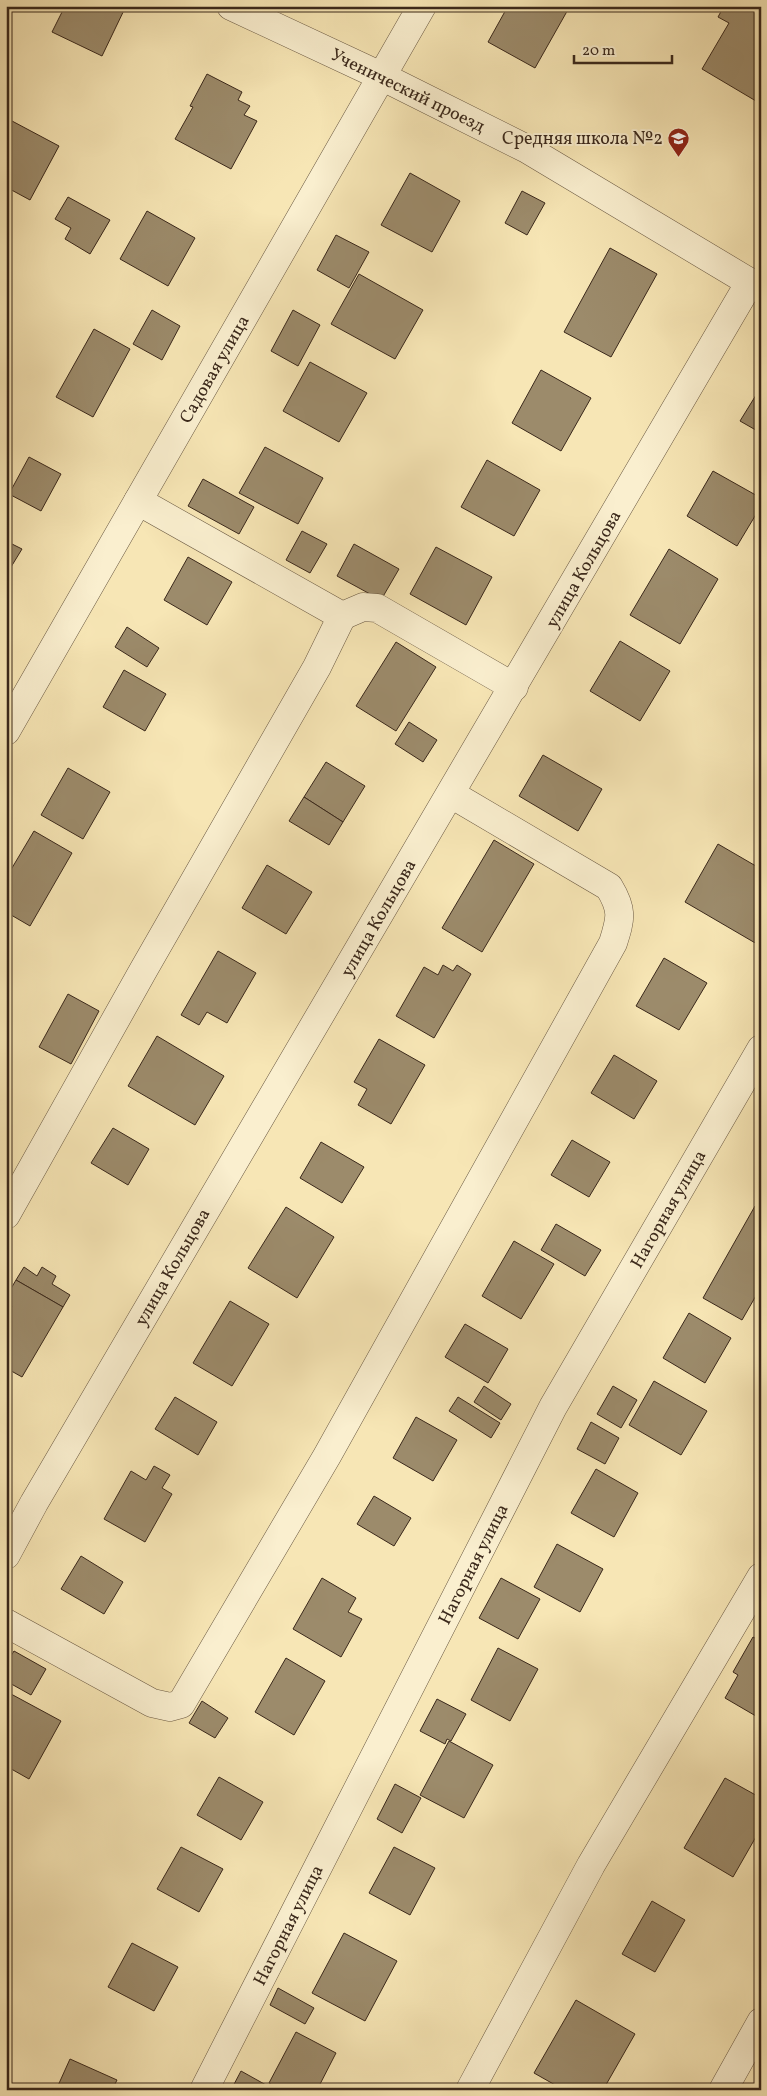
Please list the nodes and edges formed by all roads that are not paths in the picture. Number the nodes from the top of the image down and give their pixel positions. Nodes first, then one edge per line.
1 (231, 6) edge
2 (422, 6) edge
3 (382, 77) junction
4 (755, 286) edge
5 (138, 501) junction
6 (342, 616) junction
7 (514, 687) junction
8 (6, 731) edge
9 (451, 794) junction
10 (761, 1049) edge
11 (6, 1215) edge
12 (6, 1555) edge
13 (761, 1577) edge
14 (6, 1623) edge
15 (761, 2022) edge
16 (204, 2090) edge
17 (470, 2090) edge
18 (723, 2090) edge

1 - 3 street, Ученический проезд
2 - 3 street, Садовая улица
3 - 4 street, Ученический проезд
3 - 5 street, Садовая улица
4 - 7 street, улица Кольцова
5 - 6 street
5 - 8 street, Садовая улица
6 - 7 street
6 - 11 street
7 - 9 street, улица Кольцова
9 - 12 street, улица Кольцова
9 - 14 street
10 - 16 street, Нагорная улица
13 - 17 street
15 - 18 street

